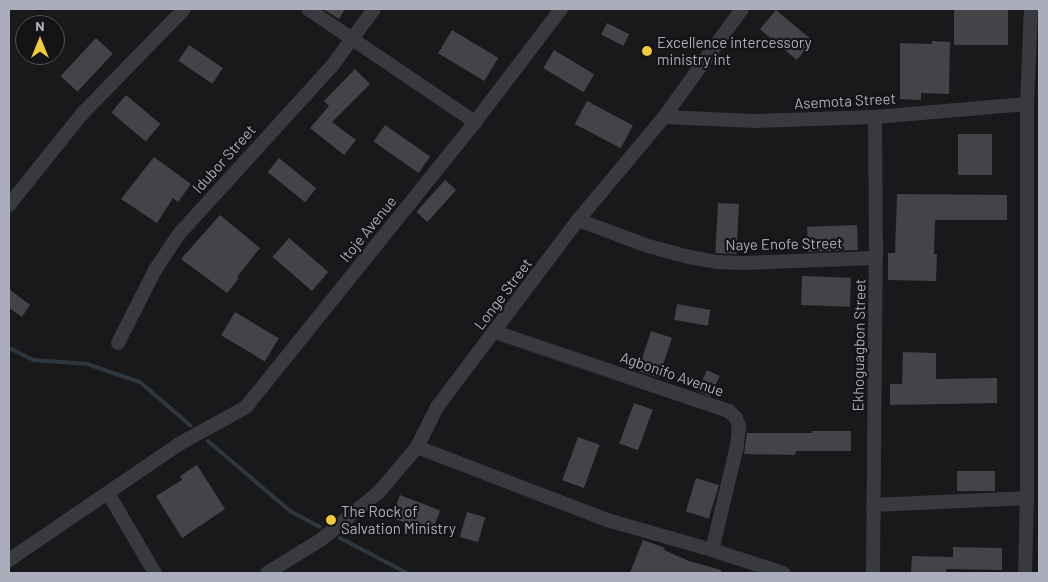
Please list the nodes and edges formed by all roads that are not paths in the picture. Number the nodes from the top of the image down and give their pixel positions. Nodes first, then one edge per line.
1 (184, 9) edge
2 (308, 9) edge
3 (374, 9) edge
4 (561, 9) edge
5 (742, 9) edge
6 (1031, 9) edge
7 (352, 38) junction
8 (1027, 104) junction
9 (664, 117) junction
10 (875, 117) junction
11 (475, 122) junction
12 (1033, 197) edge
13 (10, 205) edge
14 (578, 220) junction
15 (876, 258) junction
16 (495, 332) junction
17 (118, 343) dead end
18 (417, 448) junction
19 (108, 493) junction
20 (1027, 498) junction
21 (873, 505) junction
22 (712, 550) junction
23 (9, 560) edge
24 (155, 573) edge
25 (268, 573) edge
26 (783, 573) edge
27 (873, 573) edge
28 (1025, 573) edge

1 - 13 street
2 - 7 street
3 - 7 street, Idubor Street
4 - 11 street, Itoje Avenue
5 - 9 street, Longe Street
6 - 8 street
7 - 11 street
7 - 17 street, Idubor Street
8 - 10 street, Asemota Street
8 - 12 street
9 - 10 street, Asemota Street
9 - 14 street, Longe Street
10 - 15 street, Ekhoguagbon Street
11 - 19 street, Itoje Avenue
12 - 20 street
14 - 15 street, Naye Enofe Street
14 - 16 street, Longe Street
15 - 21 street, Ekhoguagbon Street
16 - 18 street, Longe Street
16 - 22 street, Agbonifo Avenue
18 - 22 street
18 - 25 street, Longe Street
19 - 23 street, Itoje Avenue
19 - 24 street
20 - 21 street
20 - 28 street
21 - 27 street, Ekhoguagbon Street
22 - 26 street

